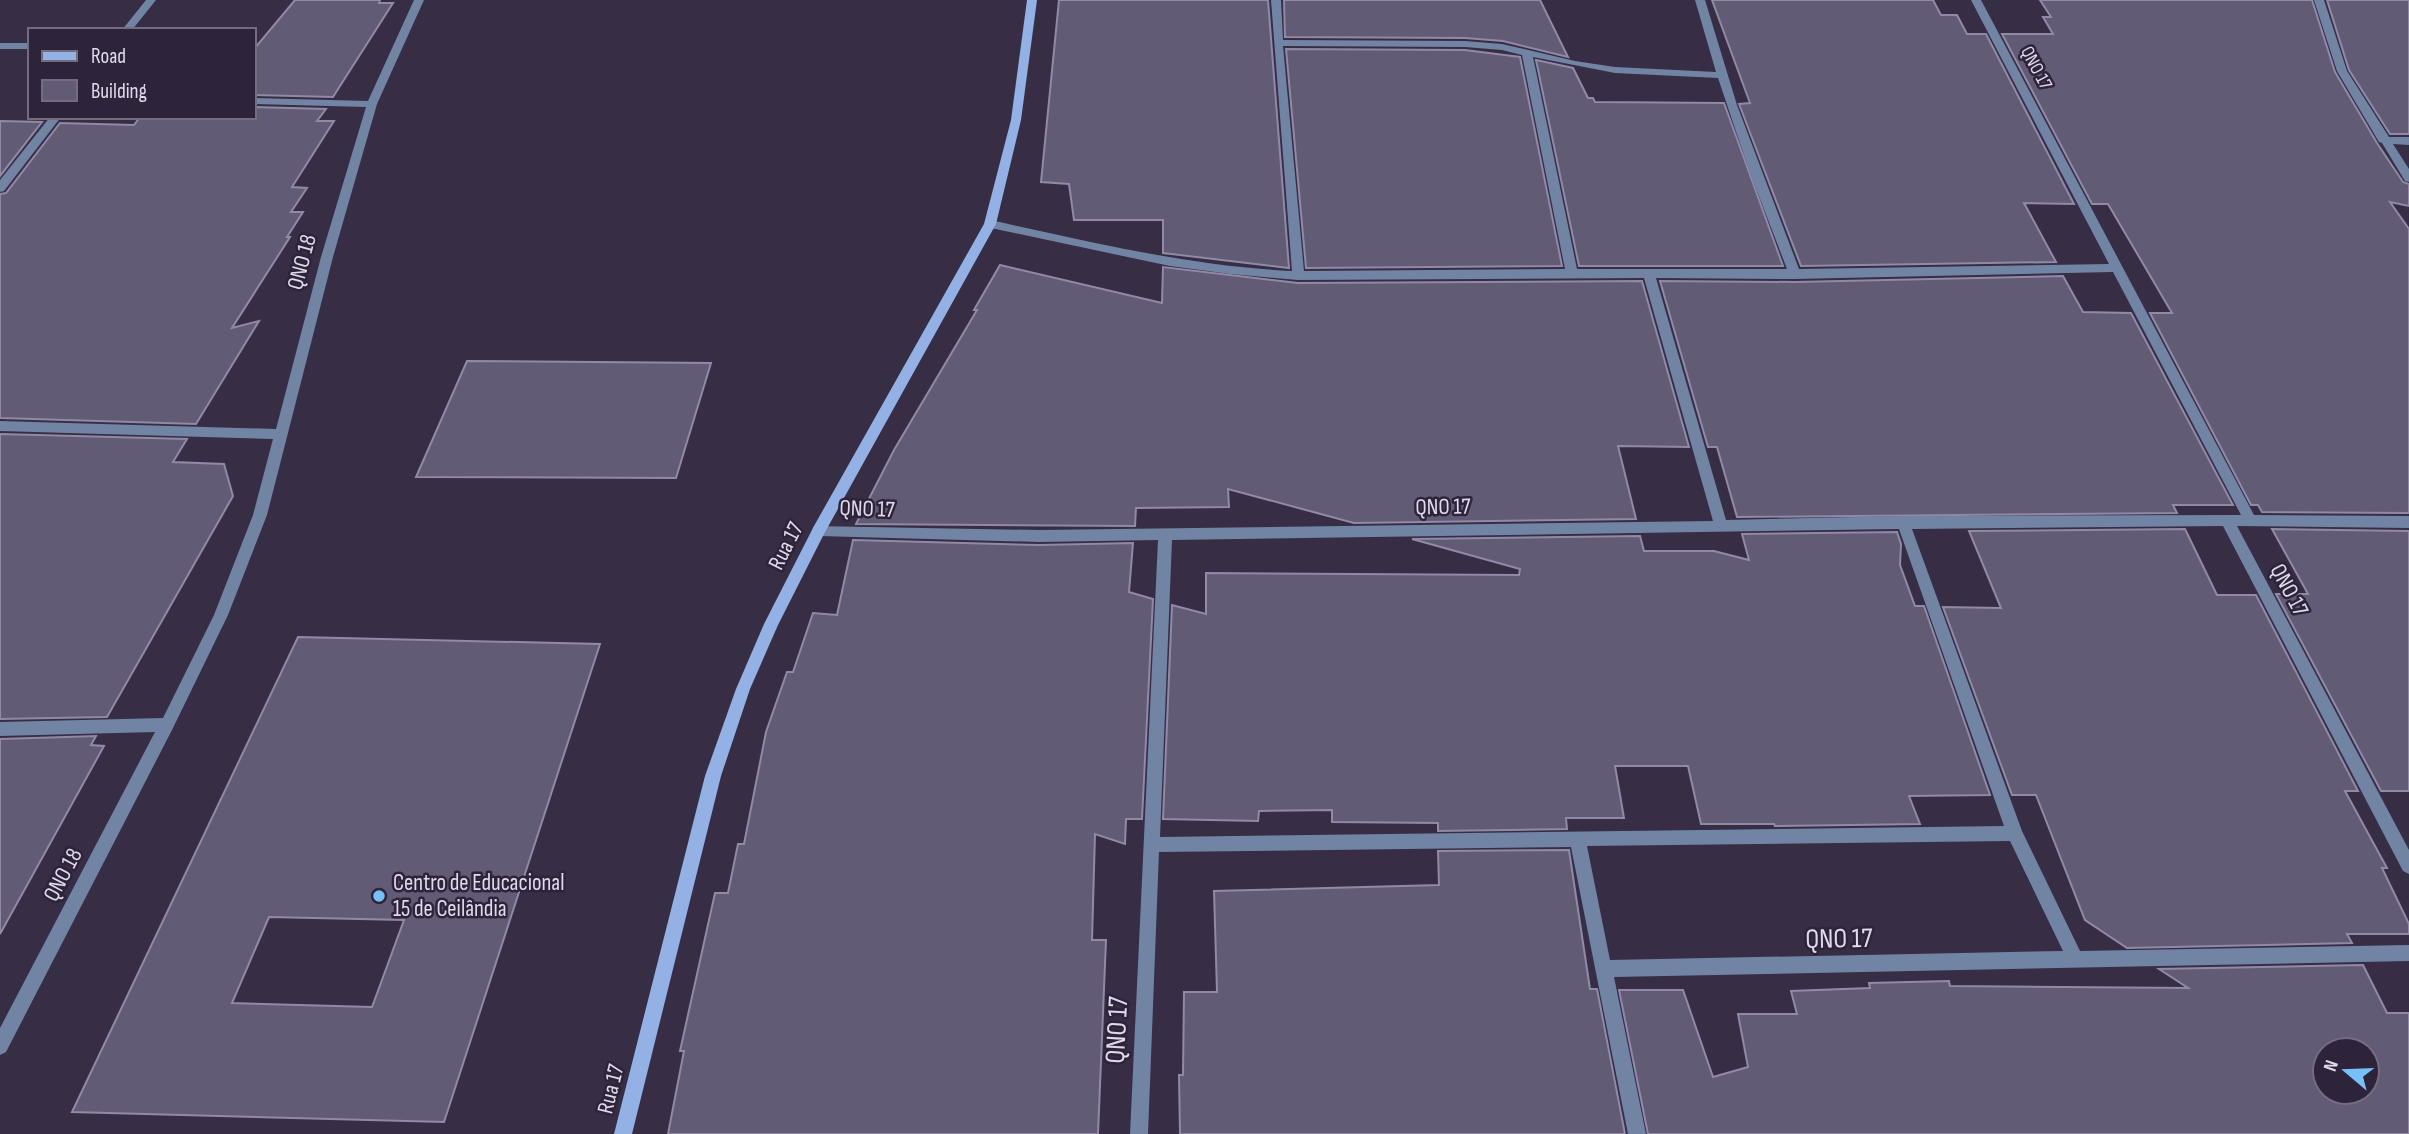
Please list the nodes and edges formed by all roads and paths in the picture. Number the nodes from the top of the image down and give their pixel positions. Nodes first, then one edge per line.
1 (151, 0) edge
2 (419, 0) edge
3 (1032, 0) edge
4 (1276, 0) edge
5 (1700, 0) edge
6 (1976, 0) edge
7 (2319, 0) edge
8 (129, 28) edge
9 (1278, 43) junction
10 (0, 46) edge
11 (28, 46) edge
12 (1527, 53) junction
13 (1720, 75) junction
14 (256, 101) edge
15 (372, 104) junction
16 (55, 119) edge
17 (2383, 140) junction
18 (2409, 141) edge
19 (2409, 178) edge
20 (0, 188) edge
21 (990, 225) junction
22 (2117, 268) junction
23 (1572, 273) junction
24 (1649, 275) junction
25 (1795, 275) junction
26 (1298, 276) junction
27 (0, 426) edge
28 (281, 433) junction
29 (2227, 521) junction
30 (1903, 522) junction
31 (2251, 522) junction
32 (2409, 522) edge
33 (1721, 526) junction
34 (819, 530) junction
35 (1165, 533) junction
36 (167, 725) junction
37 (0, 729) edge
38 (2015, 833) junction
39 (1578, 841) junction
40 (1152, 845) junction
41 (2409, 866) edge
42 (2409, 953) edge
43 (2076, 961) junction
44 (1603, 969) junction
45 (0, 1046) edge
46 (623, 1134) edge
47 (1139, 1134) edge
48 (1637, 1134) edge

1 - 8 street
2 - 15 street, QNO 18
3 - 21 street, Rua 17
4 - 9 street
5 - 13 street
6 - 22 street, QNO 17
7 - 17 street
9 - 12 street
9 - 26 street
10 - 11 street
12 - 13 street
12 - 23 street
13 - 25 street
14 - 15 street
15 - 28 street, QNO 18
16 - 20 street
17 - 18 street
17 - 19 street
21 - 26 street
21 - 34 street, Rua 17
22 - 25 street
22 - 31 street, QNO 17
23 - 24 street
23 - 26 street
24 - 25 street
24 - 33 street
27 - 28 street
28 - 36 street, QNO 18
29 - 30 street, QNO 17
29 - 31 street, QNO 17
29 - 41 street, QNO 17
30 - 33 street, QNO 17
30 - 38 street
31 - 32 street, QNO 17
33 - 35 street, QNO 17
34 - 35 street, QNO 17
34 - 46 street, Rua 17
35 - 40 street, QNO 17
36 - 37 street
36 - 45 street, QNO 18
38 - 39 street
38 - 43 street
39 - 40 street
39 - 44 street
40 - 47 street, QNO 17
42 - 43 street, QNO 17
43 - 44 street, QNO 17
44 - 48 street

